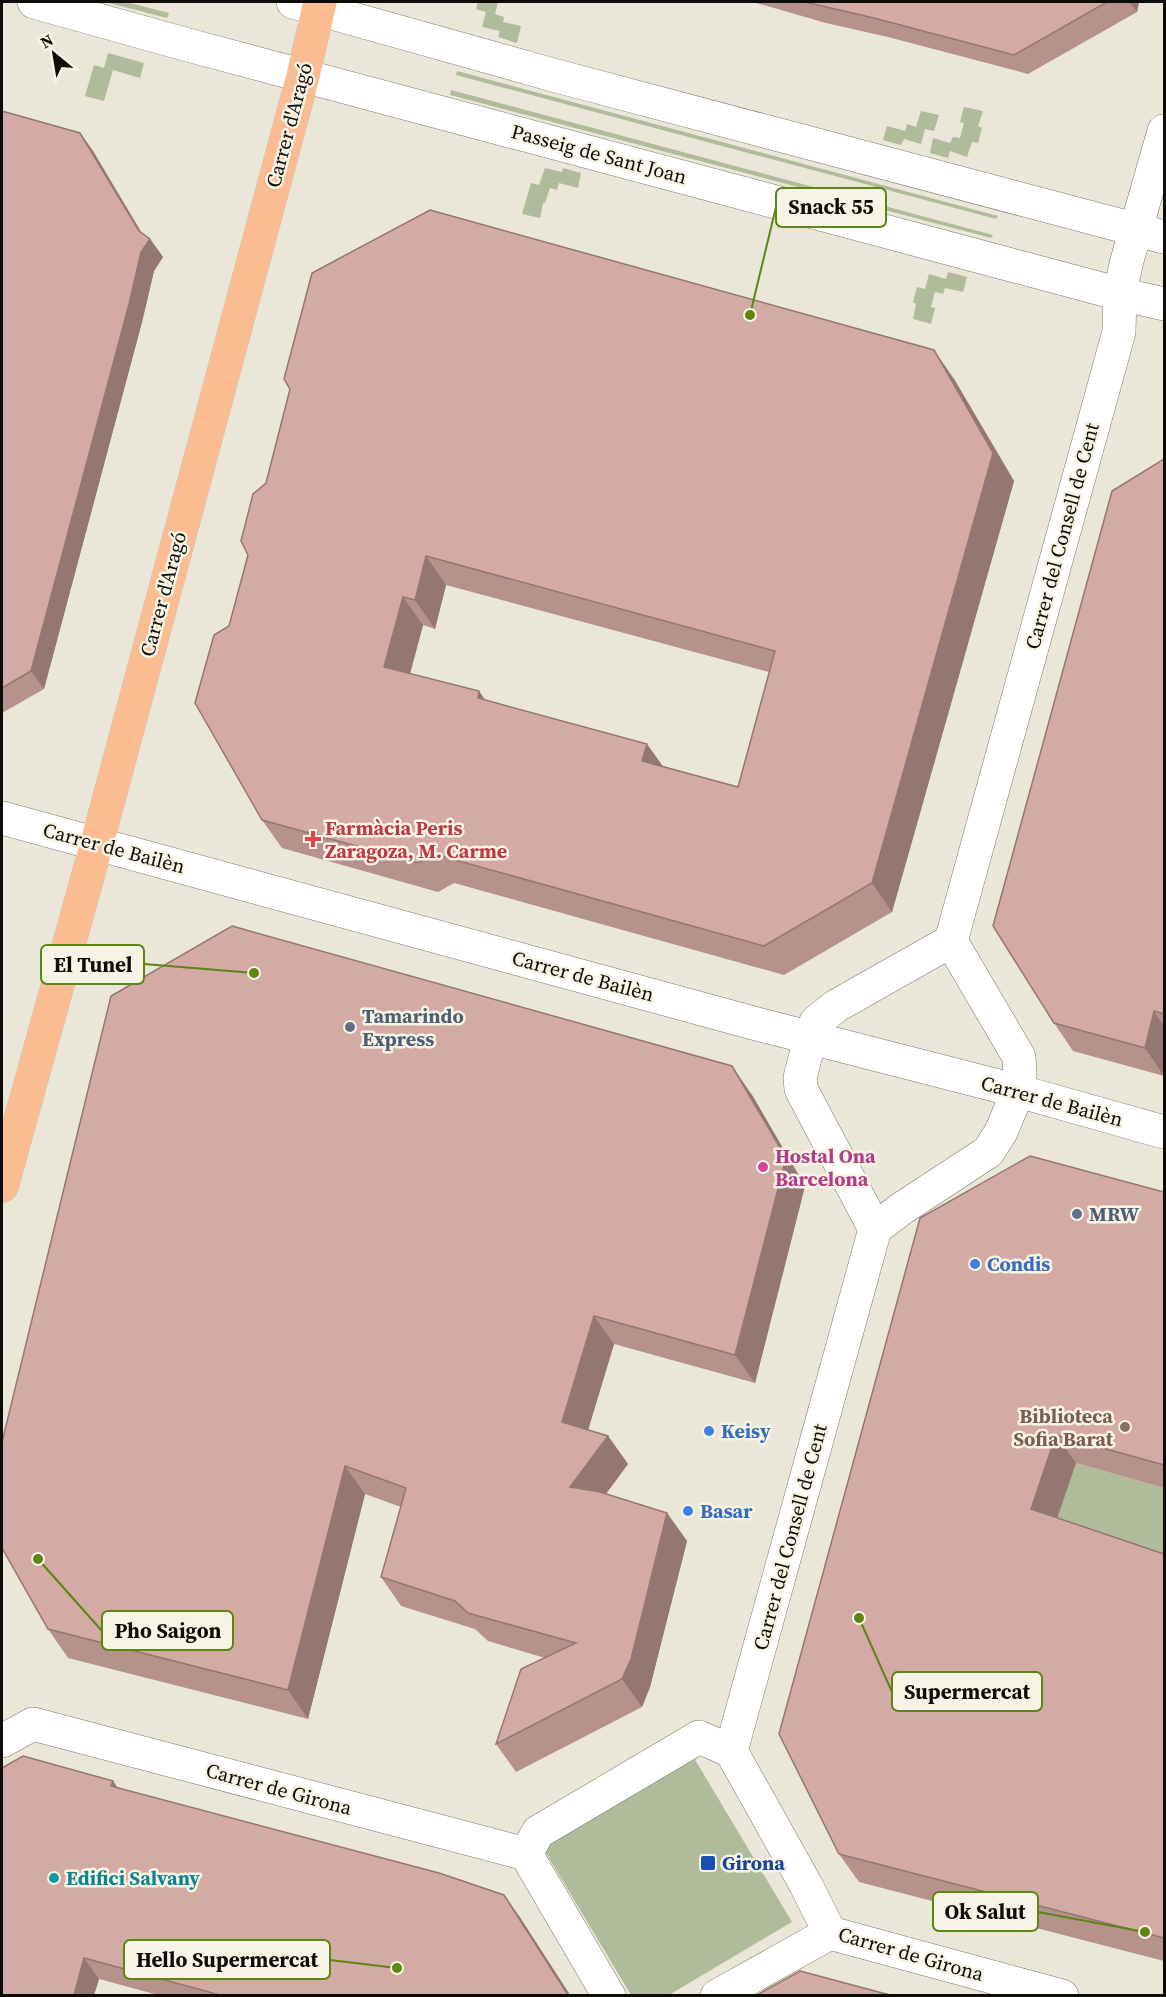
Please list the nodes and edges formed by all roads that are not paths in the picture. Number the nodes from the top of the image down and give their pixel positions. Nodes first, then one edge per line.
1 (34, 2) edge
2 (310, 4) edge
3 (303, 76) junction
4 (1164, 131) edge
5 (1150, 233) edge
6 (1120, 294) junction
7 (1164, 304) edge
8 (2, 818) edge
9 (97, 843) junction
10 (951, 941) junction
11 (810, 1038) junction
12 (1018, 1091) junction
13 (1164, 1132) edge
14 (2, 1186) edge
15 (875, 1229) junction
16 (2, 1741) edge
17 (731, 1751) junction
18 (526, 1854) junction
19 (830, 1933) junction
20 (609, 1995) edge
21 (717, 1995) edge
22 (1062, 1995) edge

1 - 3 street, Passeig de Sant Joan
2 - 3 main road, Carrer d'Aragó
2 - 5 street
3 - 6 street, Passeig de Sant Joan
3 - 9 main road, Carrer d'Aragó
4 - 5 street, Carrer del Consell de Cent
5 - 6 street, Carrer del Consell de Cent
6 - 7 street, Passeig de Sant Joan
6 - 10 street, Carrer del Consell de Cent
8 - 9 street, Carrer de Bailèn
9 - 11 street, Carrer de Bailèn
9 - 14 main road, Carrer d'Aragó
10 - 11 street
10 - 12 street
11 - 12 street, Carrer de Bailèn
11 - 15 street
12 - 13 street, Carrer de Bailèn
12 - 15 street
15 - 17 street, Carrer del Consell de Cent
16 - 18 street, Carrer de Girona
17 - 18 street
17 - 19 street, Carrer de Girona
18 - 20 street
19 - 21 street
19 - 22 street, Carrer de Girona

